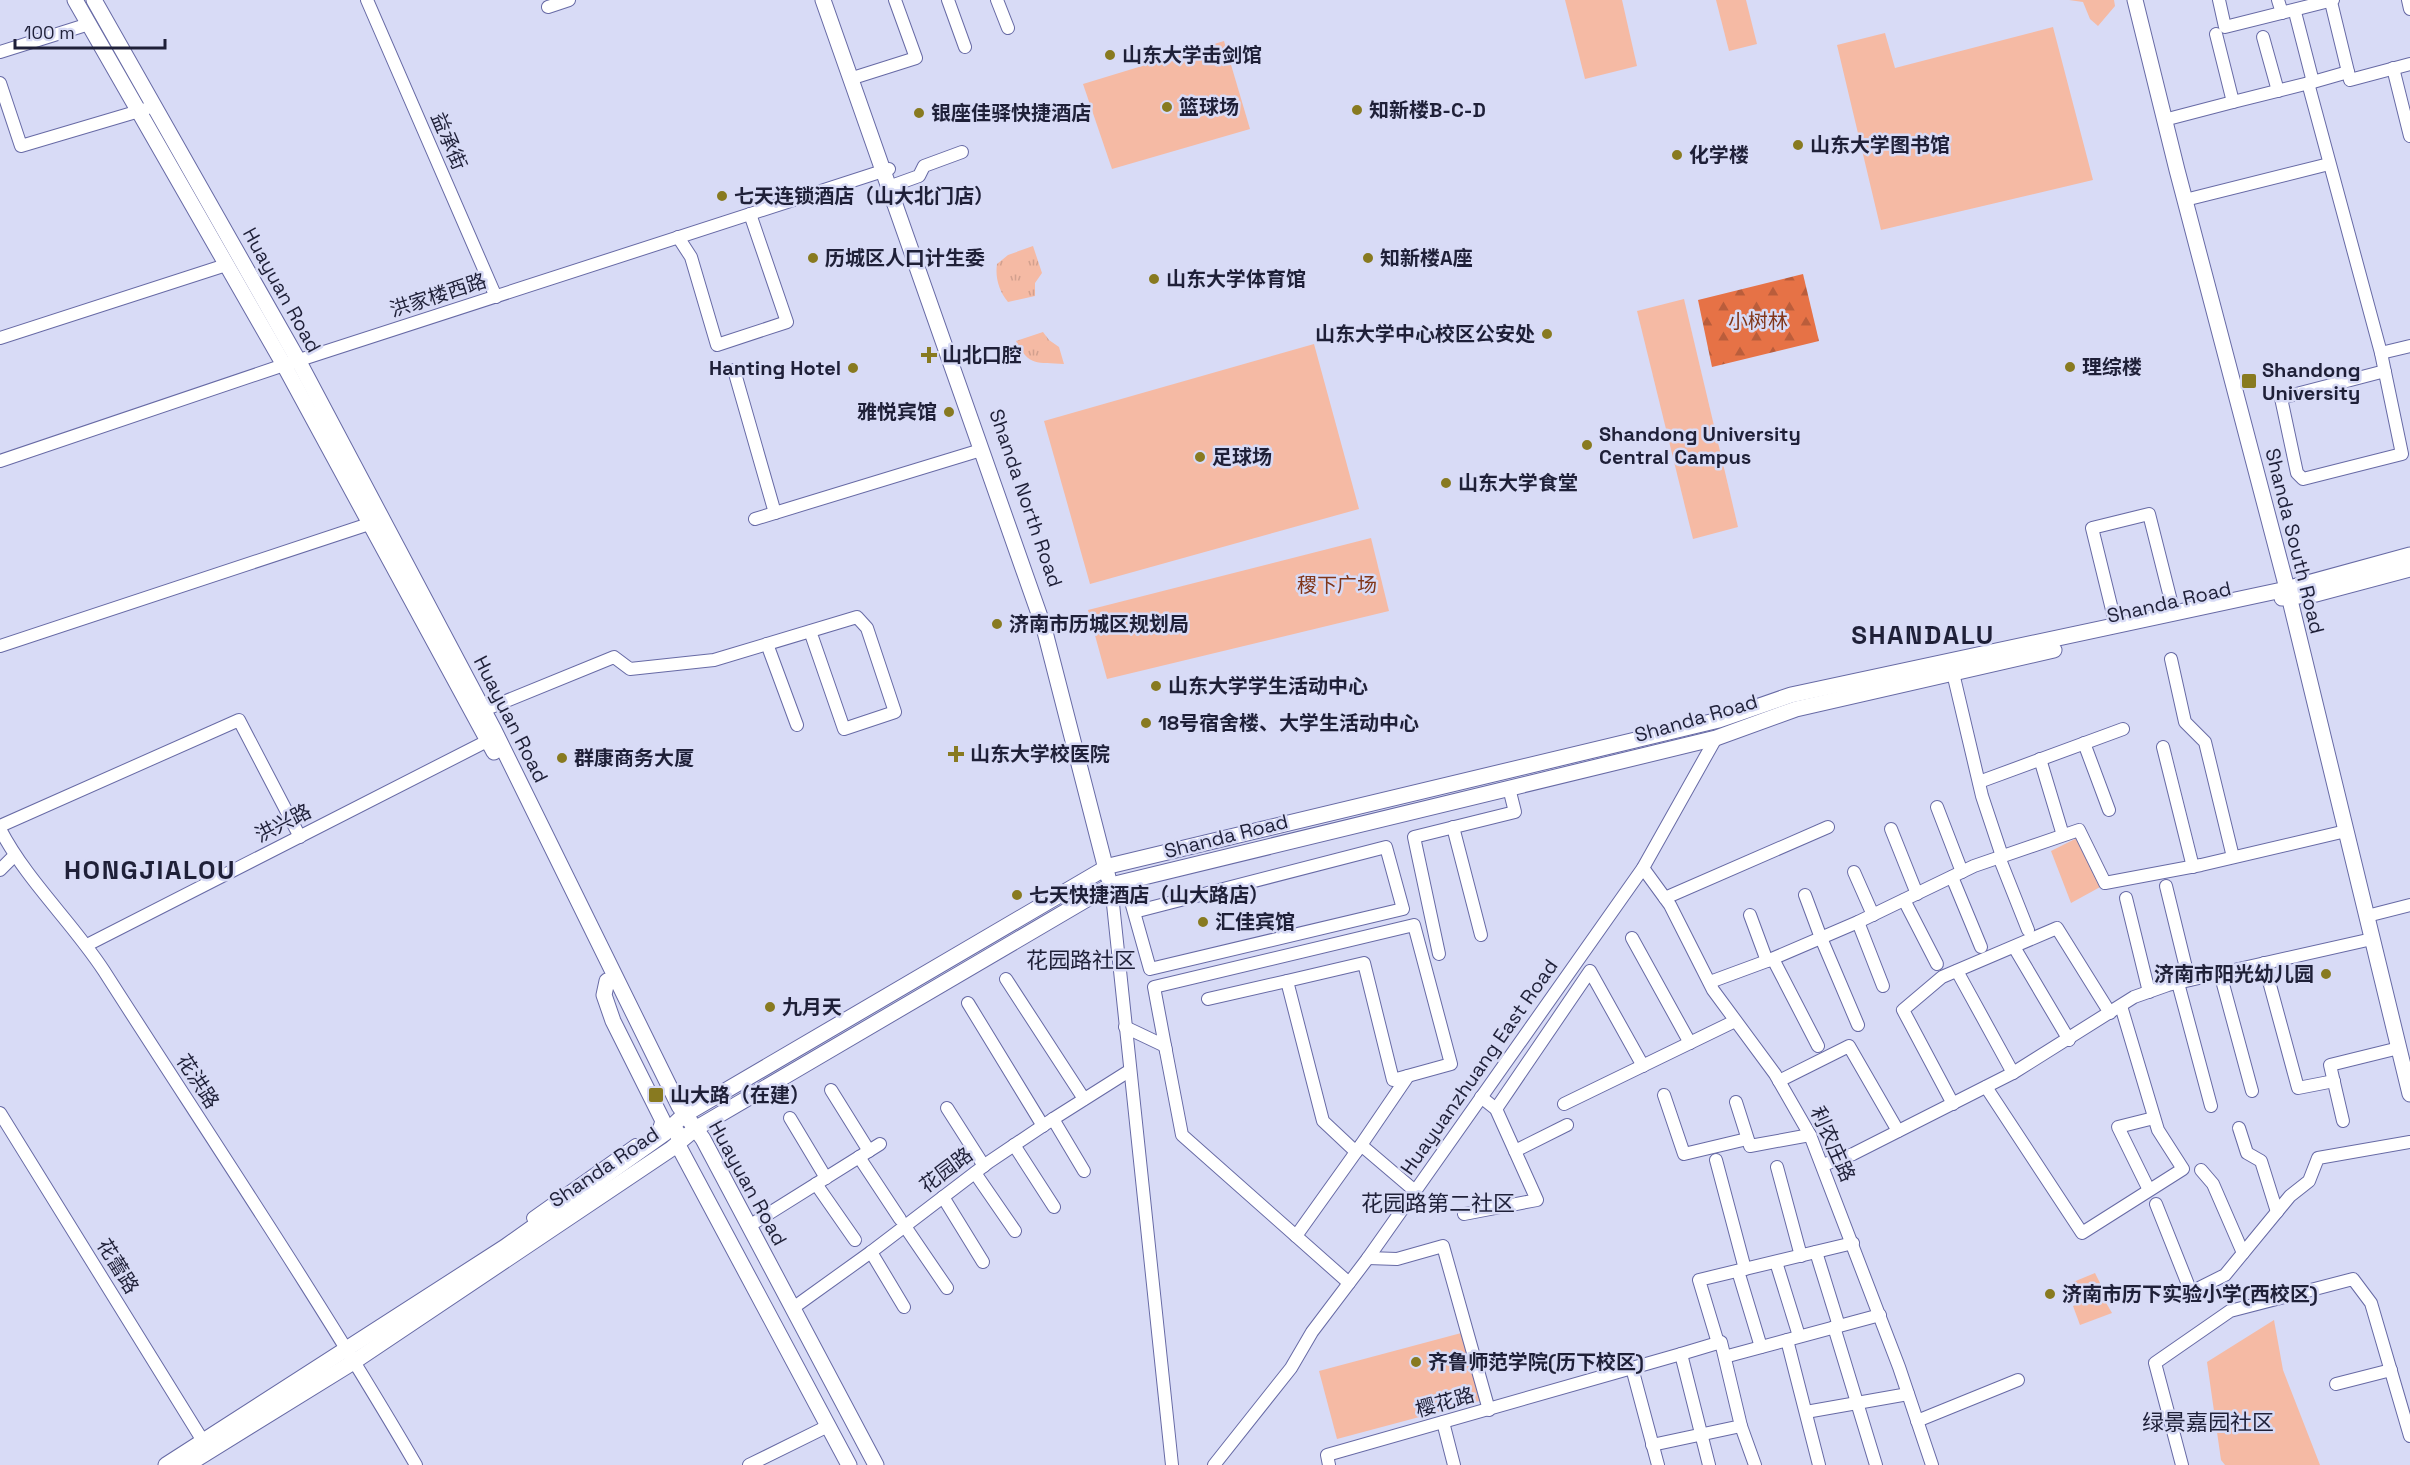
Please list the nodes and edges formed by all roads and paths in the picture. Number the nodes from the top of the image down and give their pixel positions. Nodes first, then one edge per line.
1 (75, 0) edge
2 (94, 0) edge
3 (368, 0) edge
4 (569, 0) edge
5 (823, 0) edge
6 (828, 0) edge
7 (895, 0) edge
8 (948, 0) edge
9 (997, 0) edge
10 (2135, 0) edge
11 (2219, 0) edge
12 (2408, 0) edge
13 (2315, 2) edge
14 (2332, 3) edge
15 (2280, 6) edge
16 (548, 8) dead end
17 (2410, 9) edge
18 (2296, 16) dead end
19 (89, 24) junction
20 (1008, 28) dead end
21 (2216, 34) dead end
22 (2263, 37) dead end
23 (965, 46) dead end
24 (0, 52) edge
25 (2410, 64) edge
26 (2393, 69) junction
27 (2348, 72) junction
28 (856, 77) junction
29 (0, 83) edge
30 (2310, 83) junction
31 (2278, 91) junction
32 (2233, 102) junction
33 (155, 107) junction
34 (139, 112) junction
35 (2164, 120) junction
36 (2410, 136) edge
37 (962, 152) dead end
38 (2329, 164) junction
39 (886, 170) junction
40 (894, 185) junction
41 (2184, 200) junction
42 (750, 214) junction
43 (678, 237) junction
44 (226, 264) junction
45 (496, 297) junction
46 (0, 338) edge
47 (2410, 346) edge
48 (2381, 353) junction
49 (291, 363) junction
50 (734, 369) dead end
51 (2385, 371) junction
52 (981, 450) junction
53 (0, 461) edge
54 (776, 513) junction
55 (755, 519) dead end
56 (376, 522) junction
57 (2410, 555) edge
58 (2410, 569) edge
59 (2288, 592) junction
60 (2174, 613) junction
61 (2116, 626) junction
62 (810, 631) junction
63 (767, 644) junction
64 (0, 646) edge
65 (2171, 659) dead end
66 (1953, 673) junction
67 (484, 710) junction
68 (797, 725) dead end
69 (2123, 729) dead end
70 (493, 738) junction
71 (1716, 738) junction
72 (2084, 743) junction
73 (2163, 747) dead end
74 (2040, 759) junction
75 (1979, 782) junction
76 (1509, 788) junction
77 (1937, 807) dead end
78 (2109, 810) dead end
79 (0, 827) edge
80 (1453, 827) junction
81 (1828, 827) dead end
82 (1890, 829) dead end
83 (2346, 831) junction
84 (2062, 832) dead end
85 (300, 837) junction
86 (14, 856) junction
87 (2000, 856) junction
88 (2233, 857) junction
89 (1643, 867) junction
90 (2193, 867) junction
91 (1106, 868) junction
92 (0, 870) edge
93 (1854, 872) dead end
94 (1957, 874) junction
95 (1111, 885) junction
96 (2166, 886) dead end
97 (1128, 891) dead end
98 (1917, 894) junction
99 (1806, 895) dead end
100 (2126, 897) dead end
101 (1665, 898) junction
102 (1904, 900) junction
103 (2410, 905) edge
104 (1134, 912) junction
105 (1750, 915) dead end
106 (1873, 915) junction
107 (2367, 916) junction
108 (1858, 922) junction
109 (2028, 930) dead end
110 (1481, 935) dead end
111 (1632, 938) dead end
112 (1821, 938) junction
113 (2372, 939) junction
114 (87, 945) junction
115 (2014, 946) junction
116 (1981, 947) dead end
117 (1439, 954) dead end
118 (1770, 960) junction
119 (2264, 963) junction
120 (1937, 964) dead end
121 (1957, 971) junction
122 (2220, 973) junction
123 (1006, 979) dead end
124 (1287, 981) junction
125 (1710, 982) junction
126 (2183, 982) junction
127 (1883, 986) dead end
128 (2149, 992) junction
129 (1208, 999) dead end
130 (968, 1003) dead end
131 (2121, 1006) junction
132 (2110, 1013) junction
133 (1733, 1022) dead end
134 (1858, 1025) dead end
135 (1125, 1027) junction
136 (2069, 1040) junction
137 (1690, 1044) junction
138 (1165, 1046) junction
139 (1818, 1046) dead end
140 (2399, 1048) junction
141 (1643, 1066) junction
142 (1129, 1071) junction
143 (2013, 1073) junction
144 (1408, 1076) junction
145 (1779, 1081) junction
146 (2334, 1081) junction
147 (1986, 1087) junction
148 (831, 1090) dead end
149 (2252, 1091) dead end
150 (2410, 1094) edge
151 (1664, 1095) dead end
152 (1481, 1097) junction
153 (1084, 1100) junction
154 (1736, 1102) dead end
155 (1564, 1104) dead end
156 (1953, 1104) junction
157 (2211, 1106) dead end
158 (947, 1108) dead end
159 (1496, 1109) junction
160 (0, 1113) edge
161 (790, 1118) dead end
162 (2154, 1118) junction
163 (2343, 1121) dead end
164 (1048, 1122) junction
165 (1567, 1125) dead end
166 (670, 1126) junction
167 (2239, 1128) dead end
168 (695, 1129) junction
169 (1898, 1131) junction
170 (1810, 1135) junction
171 (1748, 1139) junction
172 (680, 1140) junction
173 (2410, 1142) edge
174 (1014, 1145) junction
175 (1358, 1148) junction
176 (869, 1151) junction
177 (1515, 1151) junction
178 (1716, 1161) dead end
179 (1823, 1165) junction
180 (1777, 1167) dead end
181 (979, 1169) junction
182 (2201, 1170) dead end
183 (1084, 1171) dead end
184 (821, 1181) junction
185 (2148, 1188) dead end
186 (1415, 1191) junction
187 (943, 1197) junction
188 (2156, 1204) dead end
189 (1054, 1207) dead end
190 (2277, 1212) junction
191 (1464, 1214) dead end
192 (902, 1222) junction
193 (749, 1226) junction
194 (1015, 1231) dead end
195 (1296, 1236) junction
196 (855, 1240) dead end
197 (1853, 1244) junction
198 (871, 1252) junction
199 (1816, 1252) junction
200 (2243, 1253) junction
201 (1801, 1256) junction
202 (1368, 1258) junction
203 (983, 1262) dead end
204 (1776, 1262) junction
205 (1742, 1270) junction
206 (1349, 1283) junction
207 (947, 1288) dead end
208 (904, 1307) dead end
209 (793, 1308) junction
210 (1880, 1315) junction
211 (1836, 1327) junction
212 (1793, 1338) junction
213 (1718, 1343) junction
214 (1761, 1347) junction
215 (1681, 1354) junction
216 (351, 1355) junction
217 (1728, 1356) dead end
218 (1632, 1368) junction
219 (2391, 1370) junction
220 (2018, 1380) dead end
221 (2336, 1384) dead end
222 (1908, 1394) junction
223 (1857, 1403) junction
224 (1489, 1410) junction
225 (1806, 1412) junction
226 (1917, 1421) junction
227 (1443, 1422) junction
228 (828, 1426) junction
229 (1741, 1426) junction
230 (1701, 1434) junction
231 (2410, 1436) edge
232 (203, 1441) junction
233 (1652, 1445) junction
234 (1328, 1460) edge
235 (166, 1465) edge
236 (187, 1465) edge
237 (416, 1465) edge
238 (749, 1465) edge
239 (849, 1465) edge
240 (876, 1465) edge
241 (1172, 1465) edge
242 (1215, 1465) edge
243 (1454, 1465) edge
244 (1658, 1465) edge
245 (1709, 1465) edge
246 (1755, 1465) edge
247 (1819, 1465) edge
248 (1876, 1465) edge
249 (1932, 1465) edge
250 (2182, 1465) edge

1 - 19 main road, Huayuan Road
2 - 33 main road, Huayuan Road
3 - 45 street, 益承街
4 - 16 street
5 - 39 main road, Shanda North Road
6 - 28 main road, Shanda North Road
7 - 28 street
8 - 23 street
9 - 20 street
10 - 35 main road, Shanda South Road
11 - 15 street
12 - 17 street
13 - 14 street
13 - 15 street
14 - 27 street
18 - 30 street
19 - 24 street
19 - 34 main road, Huayuan Road
21 - 32 street
22 - 31 street
25 - 26 street
26 - 27 street
26 - 36 street
27 - 30 street
28 - 39 main road, Shanda North Road
29 - 34 street
30 - 31 street
30 - 38 street
31 - 32 street
32 - 35 street
33 - 34 street
33 - 49 main road, Huayuan Road
34 - 44 main road, Huayuan Road
35 - 41 main road, Shanda South Road
37 - 40 street
38 - 41 street
38 - 48 street
39 - 40 main road, Shanda North Road
39 - 42 street, 洪家楼西路
39 - 52 main road, Shanda North Road
40 - 91 main road, Shanda North Road
41 - 59 main road, Shanda South Road
42 - 43 street, 洪家楼西路
42 - 43 street
43 - 45 street, 洪家楼西路
44 - 46 street
44 - 49 main road, Huayuan Road
45 - 49 street, 洪家楼西路
47 - 48 street
48 - 51 street
49 - 53 street, 洪家楼西路
49 - 56 main road, Huayuan Road
50 - 54 street
51 - 51 street
52 - 54 street
52 - 91 main road, Shanda North Road
54 - 55 street
56 - 64 street
56 - 67 main road, Huayuan Road
56 - 70 main road, Huayuan Road
57 - 59 main road, Shanda Road
58 - 59 main road, Shanda Road
59 - 60 main road, Shanda Road
59 - 66 main road, Shanda Road
59 - 83 main road, Shanda South Road
60 - 61 main road, Shanda Road
60 - 61 street
61 - 91 main road, Shanda Road
62 - 62 street
62 - 63 street
63 - 67 street
63 - 68 street
65 - 88 street
66 - 71 main road, Shanda Road
66 - 75 street
67 - 70 main road, Huayuan Road
69 - 72 street
70 - 85 street, 洪兴路
70 - 166 main road, Huayuan Road
70 - 166 main road, Huayuan Road
71 - 76 main road, Shanda Road
71 - 89 street, Huayuanzhuang East Road
72 - 74 street
72 - 78 street
73 - 90 street
74 - 75 street
74 - 84 street
75 - 87 street
76 - 80 street
76 - 95 main road, Shanda Road
77 - 94 street
79 - 85 street
79 - 86 street, 花洪路
80 - 110 street
80 - 117 street
81 - 101 street
82 - 98 street
83 - 88 street
83 - 107 main road, Shanda South Road
85 - 114 street, 洪兴路
86 - 92 street
86 - 114 street, 花洪路
87 - 90 street
87 - 94 street
87 - 109 street
88 - 90 street
89 - 101 street, 利农庄路
89 - 152 street, Huayuanzhuang East Road
91 - 95 main road, Shanda North Road
91 - 166 main road, Shanda Road
93 - 106 street
94 - 98 street
94 - 116 street
95 - 135 street
95 - 168 main road, Shanda Road
96 - 126 street
97 - 104 street
98 - 102 street
99 - 112 street
100 - 128 street
101 - 125 street, 利农庄路
102 - 106 street
102 - 120 street
103 - 107 street
104 - 104 street
105 - 118 street
106 - 108 street
107 - 113 main road, Shanda South Road
108 - 112 street
108 - 127 street
111 - 137 street
112 - 118 street
112 - 134 street
113 - 119 street
113 - 140 main road, Shanda South Road
114 - 216 street, 花洪路
115 - 121 street
115 - 132 street
115 - 136 street
118 - 125 street
118 - 139 street
119 - 122 street
119 - 146 street
121 - 143 street
121 - 156 street
122 - 126 street
122 - 149 street
123 - 153 street
124 - 129 street
124 - 144 street
124 - 175 street
125 - 145 street, 利农庄路
126 - 128 street
126 - 157 street
128 - 131 street
130 - 164 street
131 - 132 street
131 - 162 street
132 - 136 street
133 - 137 street
135 - 138 street
135 - 142 street
136 - 143 street
137 - 141 street
138 - 144 street
138 - 195 street
140 - 146 street
140 - 150 main road, Shanda South Road
141 - 155 street
141 - 159 street
142 - 153 street, 花园路
142 - 241 street
143 - 147 street
144 - 175 street
145 - 169 street
145 - 170 street, 利农庄路
146 - 163 street
147 - 156 street
147 - 162 street
148 - 176 street
151 - 171 street
152 - 159 street
152 - 186 street, Huayuanzhuang East Road
153 - 164 street, 花园路
154 - 171 street
156 - 169 street
158 - 181 street
159 - 177 street
160 - 232 street, 花蕾路
161 - 184 street
162 - 185 street
164 - 174 street, 花园路
164 - 183 street
165 - 177 street
166 - 168 main road, Huayuan Road
166 - 172 main road, Huayuan Road
166 - 216 main road, Shanda Road
167 - 190 street
168 - 172 main road, Shanda Road
168 - 193 main road, Huayuan Road
169 - 179 street
170 - 171 street
170 - 179 street, 利农庄路
172 - 216 main road, Shanda Road
172 - 228 main road, Huayuan Road
173 - 190 street
174 - 181 street, 花园路
174 - 189 street
175 - 186 street
175 - 195 street
176 - 184 street
176 - 192 street
177 - 191 street
178 - 205 street
179 - 197 street, 利农庄路
180 - 201 street
181 - 187 street, 花园路
181 - 194 street
182 - 200 street
184 - 193 street
184 - 196 street
186 - 202 street, Huayuanzhuang East Road
187 - 192 street, 花园路
187 - 203 street
188 - 200 street
190 - 200 street
192 - 198 street, 花园路
192 - 207 street
193 - 209 main road, Huayuan Road
195 - 206 street
197 - 199 street
197 - 210 street, 利农庄路
198 - 208 street
198 - 209 street, 花园路
199 - 201 street
199 - 211 street
201 - 204 street
202 - 206 street, Huayuanzhuang East Road
202 - 224 street
204 - 205 street
204 - 212 street
205 - 213 street
205 - 214 street
206 - 242 street, Huayuanzhuang East Road
209 - 240 main road, Huayuan Road
210 - 211 street
210 - 222 street, 利农庄路
211 - 212 street
211 - 223 street
212 - 214 street
212 - 225 street
213 - 215 street, 樱花路
213 - 229 street
214 - 217 street
215 - 218 street, 樱花路
215 - 230 street
216 - 232 main road, Shanda Road
216 - 236 main road, Shanda Road
216 - 237 street, 花洪路
218 - 224 street, 樱花路
218 - 233 street
219 - 221 street
219 - 231 street
219 - 250 street
220 - 226 street
222 - 223 street
222 - 226 street, 利农庄路
223 - 225 street
223 - 248 street
224 - 227 street, 樱花路
225 - 247 street
226 - 249 street, 利农庄路
227 - 234 street, 樱花路
227 - 243 street
228 - 238 street
228 - 239 main road, Huayuan Road
229 - 230 street
229 - 246 street
230 - 233 street
230 - 245 street
232 - 235 main road, Shanda Road
233 - 244 street

